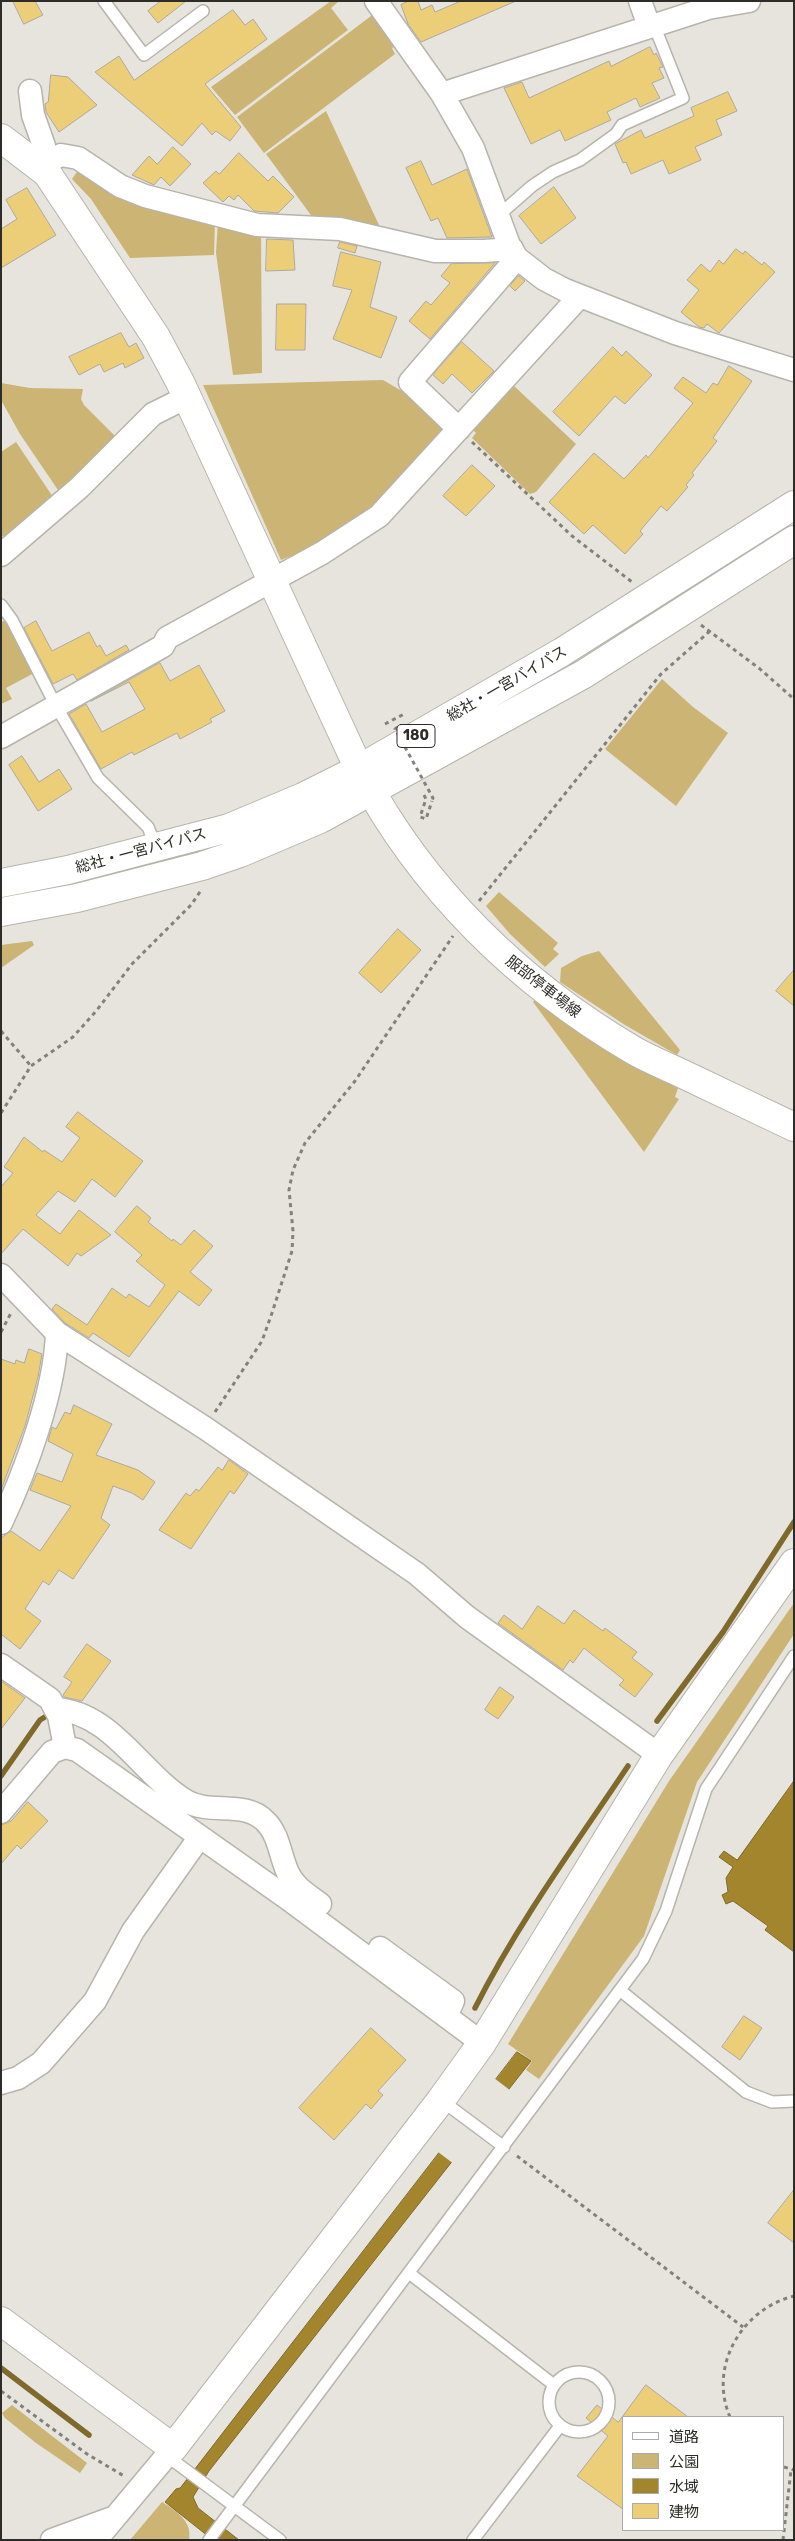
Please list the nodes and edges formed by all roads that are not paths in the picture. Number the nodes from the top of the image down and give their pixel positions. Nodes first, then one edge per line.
1 (104, 1) edge
2 (640, 1) edge
3 (749, 1) edge
4 (384, 3) edge
5 (203, 11) dead end
6 (652, 26) junction
7 (30, 91) dead end
8 (442, 94) junction
9 (1, 138) edge
10 (39, 166) junction
11 (499, 215) junction
12 (514, 253) junction
13 (580, 296) junction
14 (794, 370) edge
15 (188, 397) junction
16 (459, 429) junction
17 (794, 505) edge
18 (794, 540) edge
19 (1, 555) edge
20 (272, 580) junction
21 (1, 605) edge
22 (56, 706) junction
23 (1, 737) edge
24 (365, 781) junction
25 (156, 848) junction
26 (1, 883) edge
27 (1, 912) edge
28 (794, 1127) edge
29 (1, 1275) edge
30 (57, 1334) junction
31 (1, 1523) edge
32 (794, 1563) edge
33 (794, 1656) edge
34 (1, 1665) edge
35 (58, 1716) junction
36 (65, 1748) junction
37 (659, 1755) junction
38 (1, 1812) edge
39 (199, 1838) junction
40 (292, 1891) junction
41 (621, 1991) junction
42 (482, 2043) junction
43 (1, 2083) edge
44 (440, 2100) junction
45 (794, 2101) edge
46 (504, 2147) junction
47 (409, 2272) junction
48 (1, 2321) edge
49 (554, 2385) junction
50 (560, 2426) junction
51 (170, 2452) junction
52 (234, 2506) junction
53 (116, 2517) junction
54 (52, 2540) edge
55 (96, 2540) edge
56 (209, 2540) edge
57 (280, 2540) edge
58 (473, 2540) edge

1 - 5 lane
2 - 6 street
3 - 6 street
4 - 8 street
6 - 8 street
6 - 11 lane
7 - 10 street
8 - 11 street
9 - 10 main road, 服部停車場線
10 - 12 street
10 - 15 main road, 服部停車場線
11 - 12 street
12 - 13 street
12 - 16 street
13 - 14 street
13 - 16 street
15 - 19 street
15 - 20 main road, 服部停車場線
16 - 20 street
17 - 24 main road, 総社・一宮バイパス / 180
18 - 24 main road, 総社・一宮バイパス / 180
20 - 22 street
20 - 24 main road, 服部停車場線
21 - 22 lane
22 - 23 street
22 - 25 lane
24 - 25 main road, 総社・一宮バイパス / 180
24 - 27 main road, 総社・一宮バイパス / 180
24 - 28 main road, 服部停車場線
25 - 26 main road, 総社・一宮バイパス / 180
29 - 30 street
30 - 31 street
30 - 37 street
32 - 37 main road
33 - 41 lane
34 - 35 street
35 - 36 street
35 - 40 street
36 - 38 street
36 - 39 street
37 - 42 main road
39 - 40 street
39 - 43 street
40 - 42 street
41 - 45 lane
41 - 46 lane
42 - 44 main road
44 - 46 lane
44 - 51 main road
46 - 47 lane
47 - 49 lane
47 - 52 lane
48 - 51 main road
49 - 50 lane
49 - 50 lane
50 - 58 lane
51 - 52 lane
51 - 53 street
52 - 56 lane
52 - 57 lane
53 - 54 street
53 - 55 street

